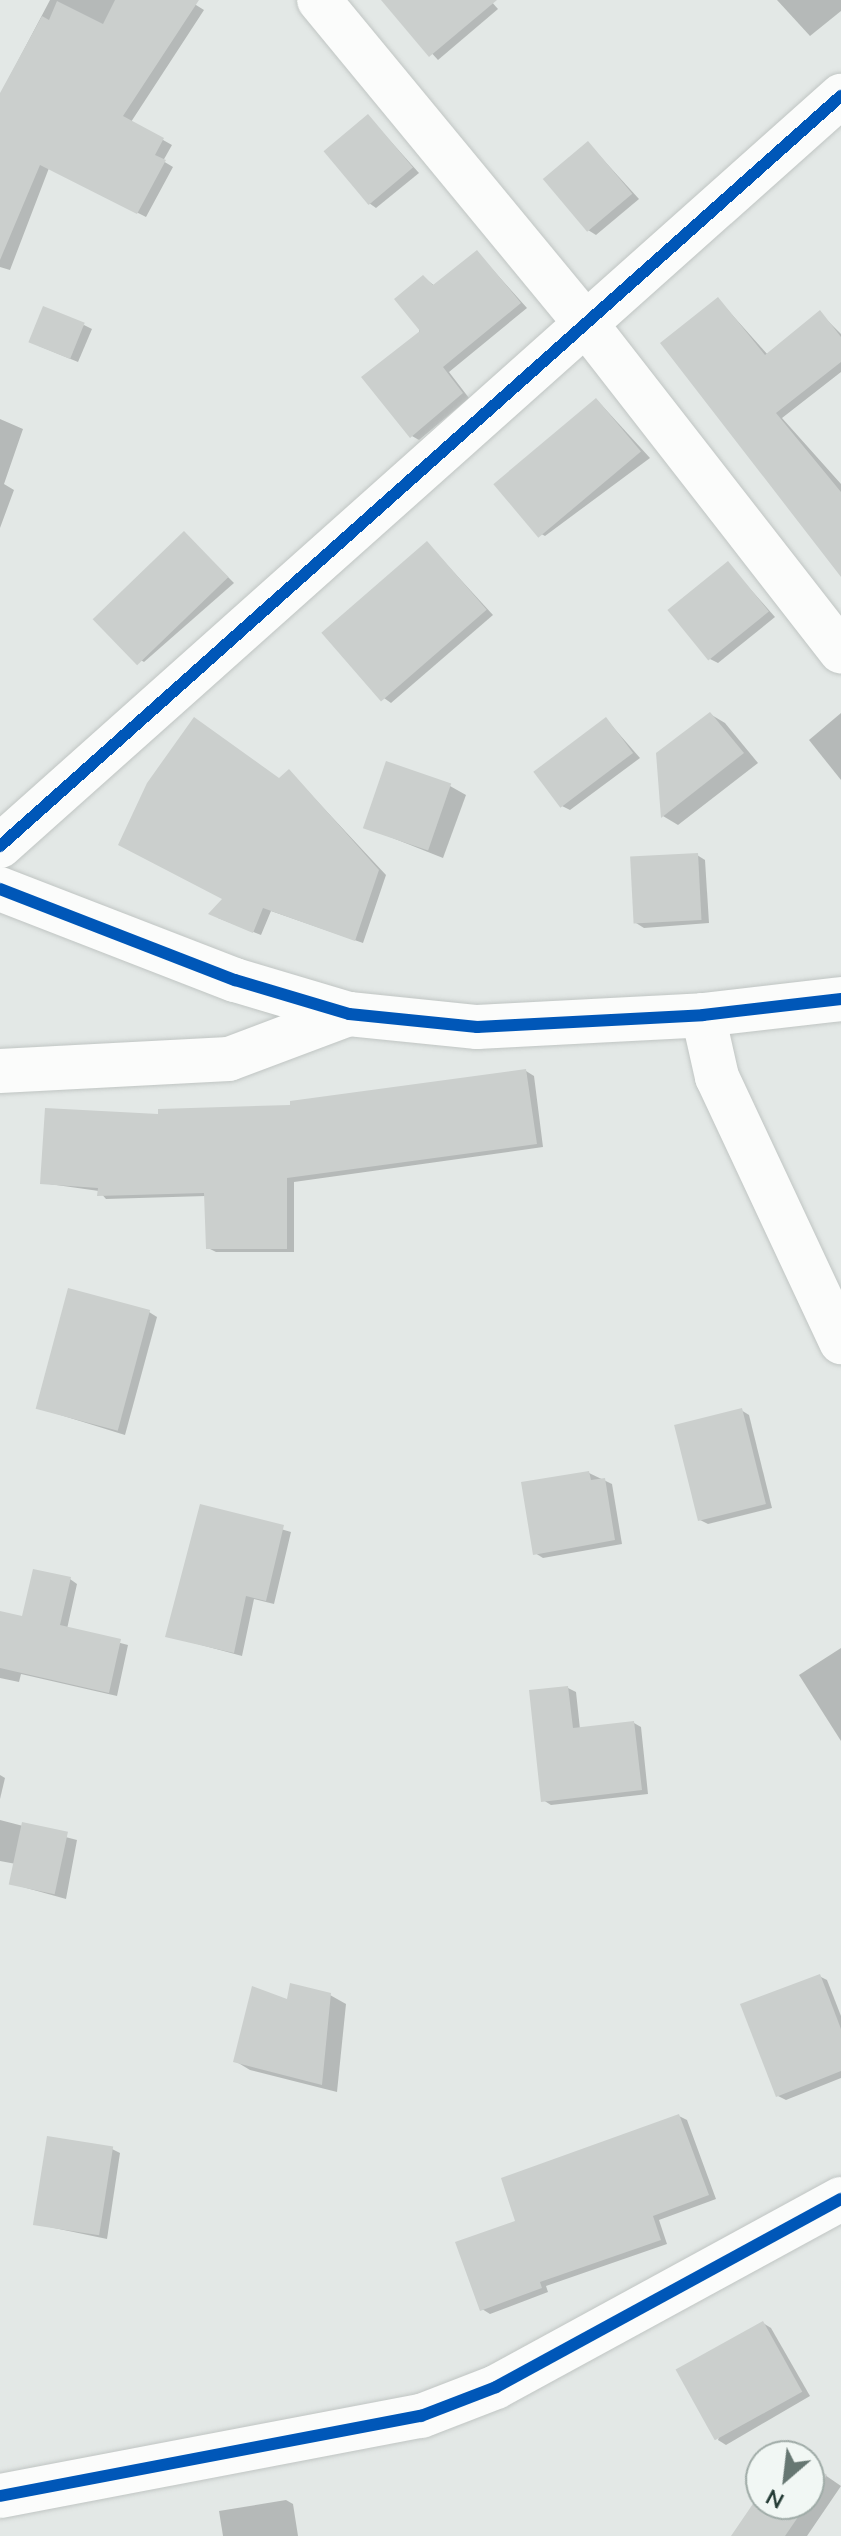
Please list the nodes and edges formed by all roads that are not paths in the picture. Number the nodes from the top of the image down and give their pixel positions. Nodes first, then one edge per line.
1 (319, 0) edge
2 (841, 96) edge
3 (586, 324) junction
4 (841, 652) edge
5 (0, 846) edge
6 (0, 889) edge
7 (841, 999) edge
8 (349, 1014) junction
9 (703, 1015) junction
10 (0, 1071) edge
11 (841, 1342) edge
12 (841, 2199) edge
13 (0, 2496) edge

1 - 3 street
2 - 3 street
3 - 4 street
3 - 5 street
6 - 8 street
7 - 9 street
8 - 9 street
8 - 10 street
9 - 11 street
12 - 13 street

